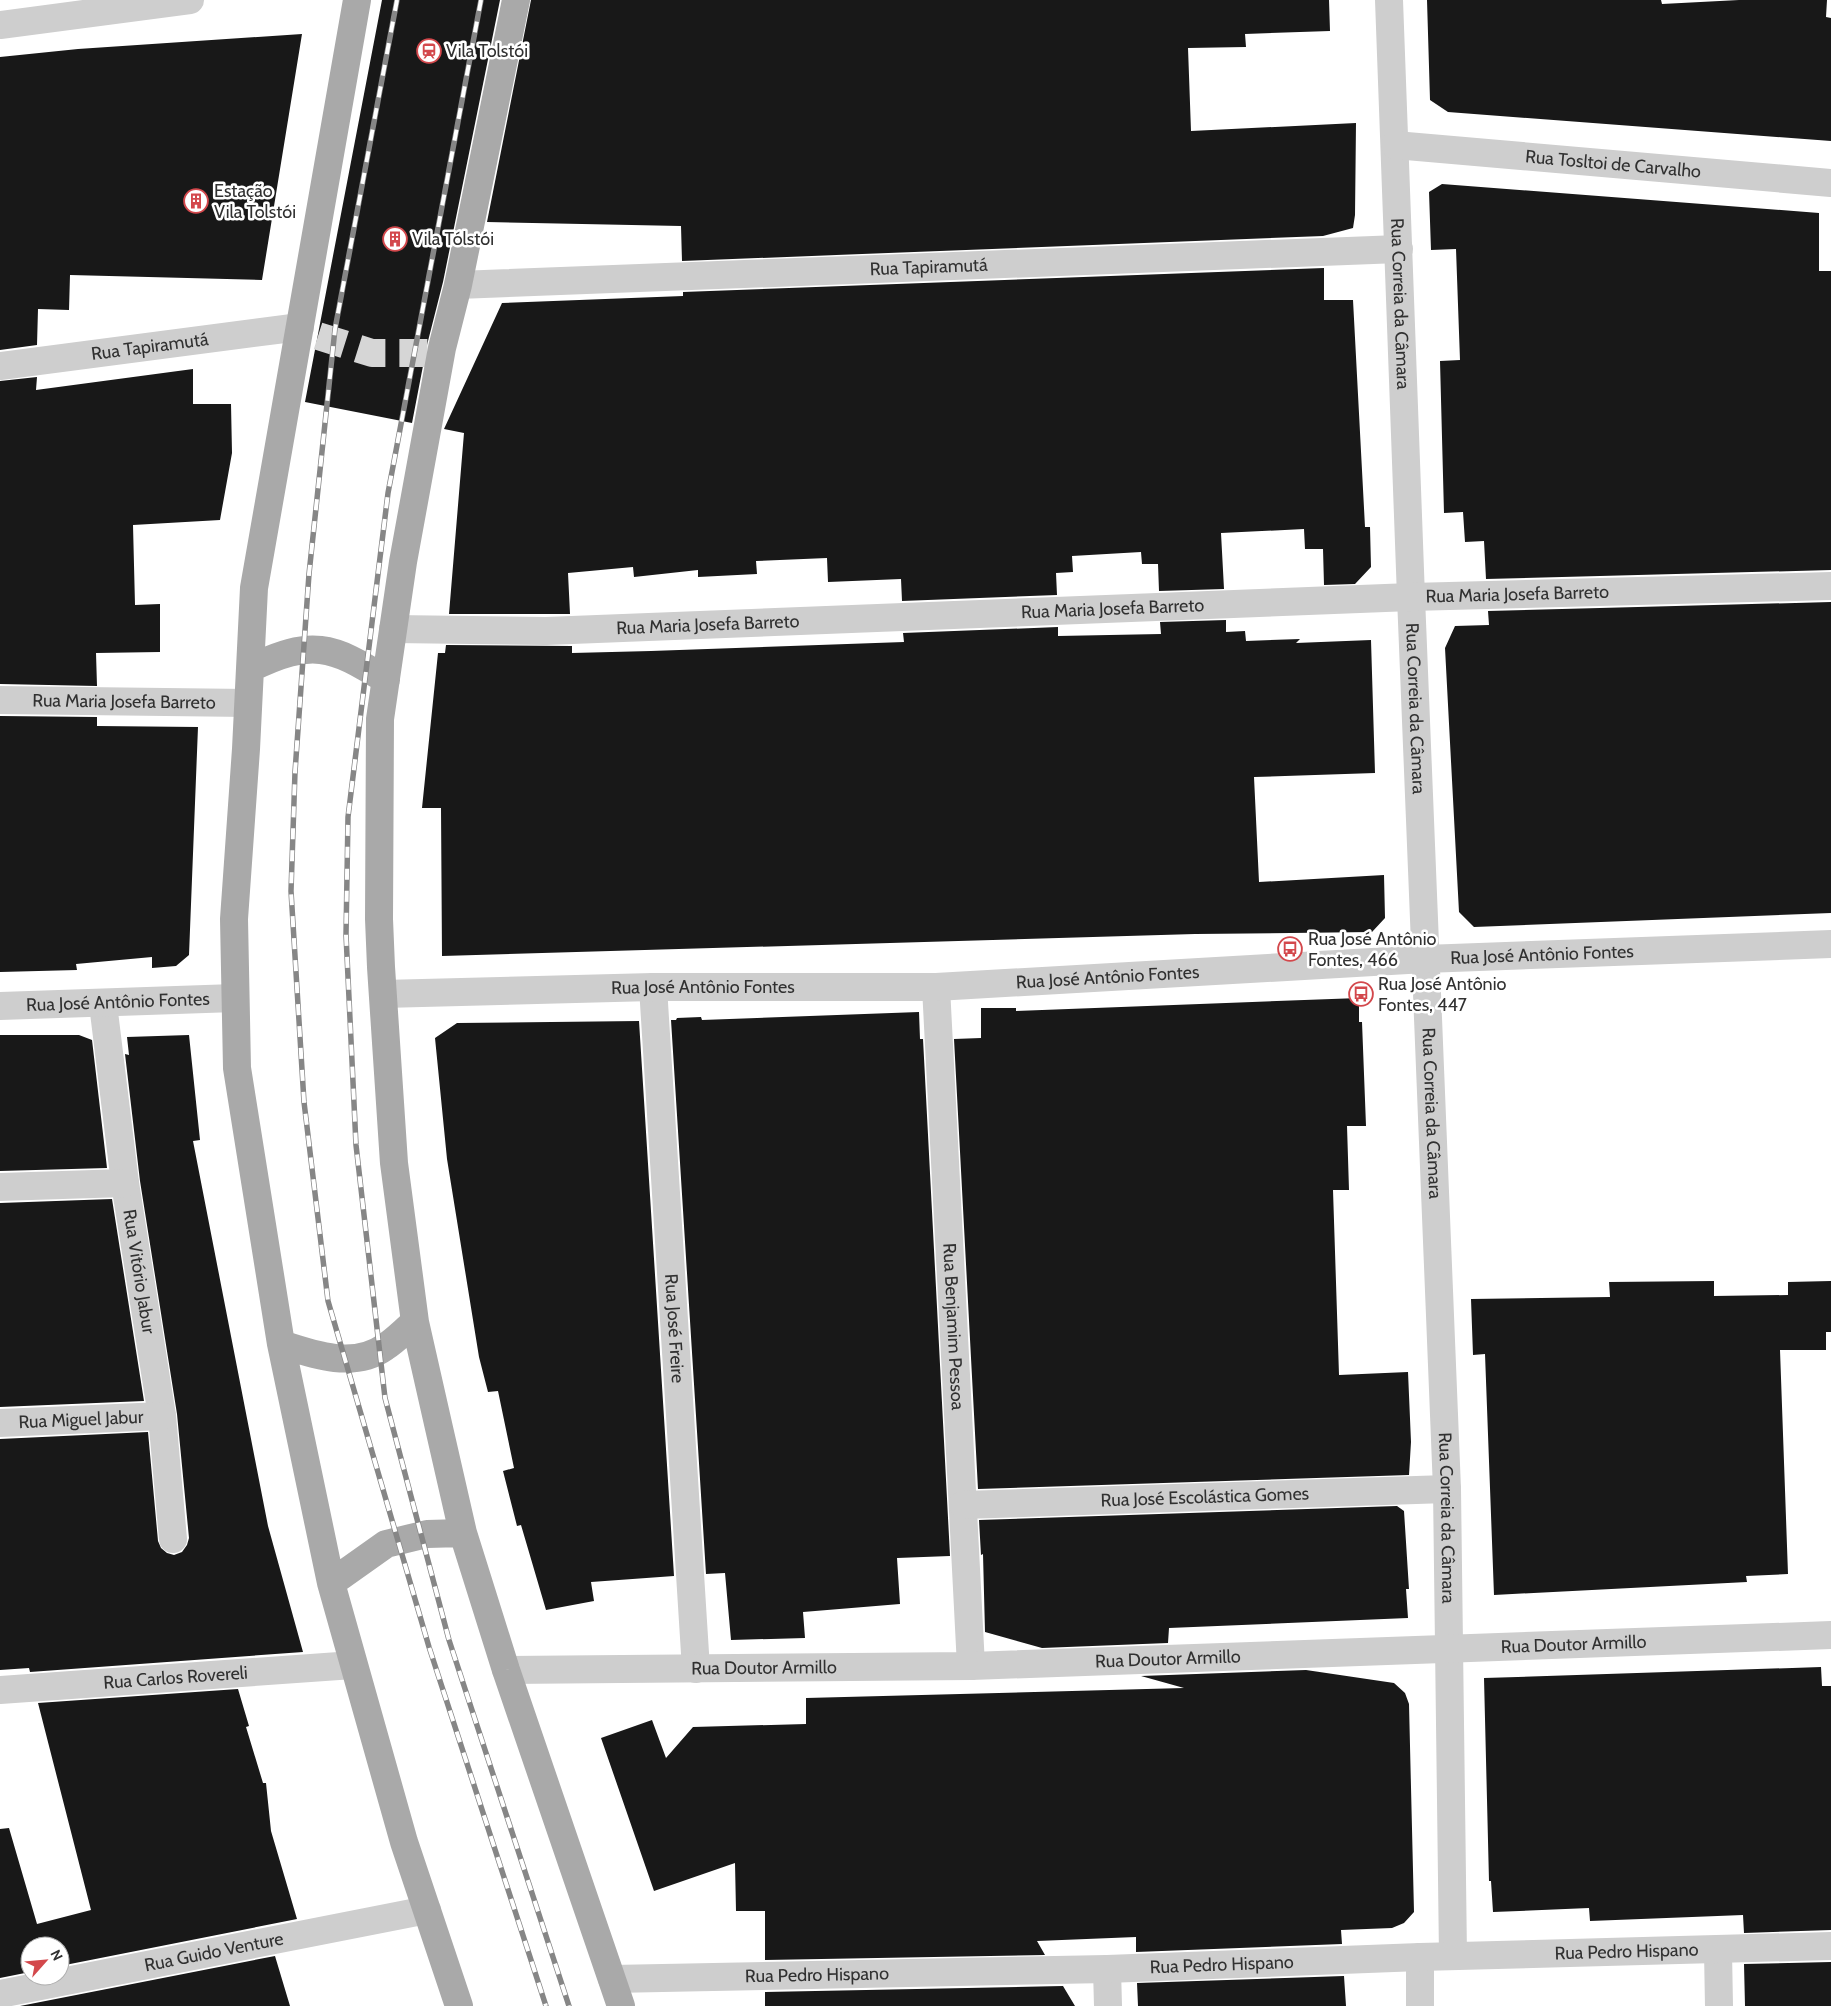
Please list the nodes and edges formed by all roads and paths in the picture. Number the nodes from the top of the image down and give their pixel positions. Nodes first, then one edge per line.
1 (190, 0) edge
2 (357, 0) edge
3 (516, 0) edge
4 (1389, 0) edge
5 (81, 7) edge
6 (0, 25) edge
7 (1395, 145) junction
8 (1831, 183) edge
9 (1399, 249) junction
10 (458, 285) junction
11 (309, 331) junction
12 (0, 366) edge
13 (1831, 586) edge
14 (1410, 597) junction
15 (393, 629) junction
16 (250, 668) junction
17 (386, 680) junction
18 (0, 700) edge
19 (248, 703) junction
20 (1831, 944) edge
21 (1425, 959) junction
22 (653, 987) junction
23 (936, 987) junction
24 (383, 994) junction
25 (235, 998) junction
26 (103, 1004) junction
27 (0, 1006) edge
28 (125, 1183) junction
29 (0, 1187) edge
30 (415, 1322) junction
31 (281, 1344) junction
32 (162, 1416) junction
33 (0, 1423) edge
34 (1447, 1489) junction
35 (963, 1505) junction
36 (463, 1533) junction
37 (173, 1539) dead end
38 (331, 1583) junction
39 (1831, 1635) edge
40 (1449, 1649) junction
41 (353, 1665) junction
42 (971, 1666) junction
43 (696, 1669) junction
44 (506, 1670) junction
45 (0, 1690) edge
46 (427, 1910) junction
47 (1831, 1946) edge
48 (1718, 1951) junction
49 (1420, 1956) junction
50 (1453, 1956) junction
51 (1107, 1969) junction
52 (612, 1979) junction
53 (0, 1994) edge
54 (459, 2006) edge
55 (621, 2006) edge
56 (1108, 2006) edge
57 (1420, 2006) edge
58 (1720, 2006) edge

1 - 5 street
2 - 11 main road
3 - 10 main road
4 - 7 street, Rua Correia da Câmara
5 - 6 street
7 - 8 street, Rua Tosltoi de Carvalho
7 - 9 street, Rua Correia da Câmara
9 - 10 street, Rua Tapiramutá
9 - 14 street, Rua Correia da Câmara
10 - 15 main road
11 - 12 street, Rua Tapiramutá
11 - 16 main road
13 - 14 street, Rua Maria Josefa Barreto
14 - 15 street, Rua Maria Josefa Barreto
14 - 21 street, Rua Correia da Câmara
15 - 17 main road
16 - 17 main road
16 - 19 main road
17 - 24 main road
18 - 19 street, Rua Maria Josefa Barreto
19 - 25 main road
20 - 21 street, Rua José Antônio Fontes
21 - 23 street, Rua José Antônio Fontes
21 - 34 street, Rua Correia da Câmara
22 - 23 street, Rua José Antônio Fontes
22 - 24 street, Rua José Antônio Fontes
22 - 43 street, Rua José Freire
23 - 35 street, Rua Benjamim Pessoa
24 - 30 main road
25 - 26 street, Rua José Antônio Fontes
25 - 31 main road
26 - 27 street, Rua José Antônio Fontes
26 - 28 street, Rua Vitório Jabur
28 - 29 street
28 - 32 street, Rua Vitório Jabur
30 - 31 main road
30 - 36 main road
31 - 38 main road
32 - 33 street, Rua Miguel Jabur
32 - 37 street, Rua Vitório Jabur
34 - 35 street, Rua José Escolástica Gomes
34 - 40 street, Rua Correia da Câmara
35 - 42 street, Rua Benjamim Pessoa
36 - 38 main road
36 - 44 main road
38 - 41 main road
39 - 40 street, Rua Doutor Armillo
40 - 42 street, Rua Doutor Armillo
40 - 50 street, Rua Correia da Câmara
41 - 45 street, Rua Carlos Rovereli
41 - 46 main road
42 - 43 street, Rua Doutor Armillo
43 - 44 street, Rua Doutor Armillo
44 - 52 main road
46 - 53 street, Rua Guido Venture
46 - 54 main road
47 - 48 street, Rua Pedro Hispano
48 - 50 street, Rua Pedro Hispano
48 - 58 street
49 - 50 street, Rua Pedro Hispano
49 - 51 street, Rua Pedro Hispano
49 - 57 street
51 - 52 street, Rua Pedro Hispano
51 - 56 street
52 - 55 main road

